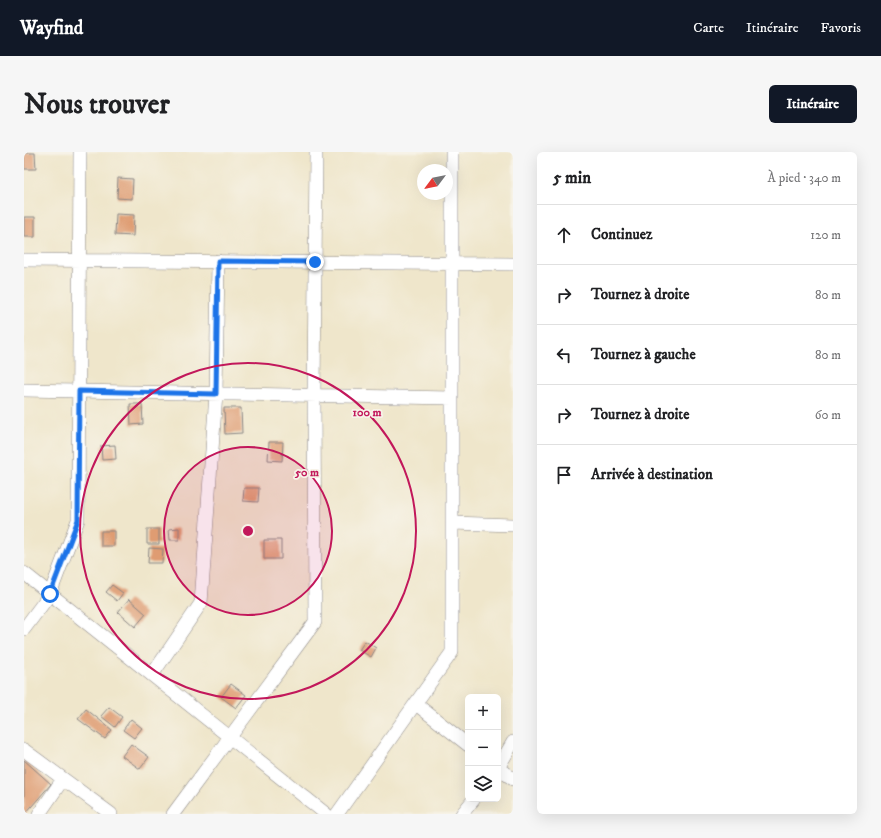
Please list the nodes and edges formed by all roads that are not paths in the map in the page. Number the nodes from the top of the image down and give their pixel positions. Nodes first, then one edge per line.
1 (80, 152) edge
2 (316, 152) edge
3 (452, 152) edge
4 (24, 260) edge
5 (80, 260) junction
6 (218, 261) junction
7 (315, 262) junction
8 (452, 263) junction
9 (513, 264) edge
10 (24, 390) edge
11 (79, 391) junction
12 (216, 394) junction
13 (314, 395) junction
14 (452, 398) junction
15 (452, 523) junction
16 (513, 525) edge
17 (24, 573) edge
18 (50, 594) junction
19 (24, 629) edge
20 (152, 675) junction
21 (416, 704) junction
22 (230, 737) junction
23 (465, 742) edge
24 (513, 742) edge
25 (24, 750) edge
26 (499, 766) edge
27 (501, 770) edge
28 (64, 779) junction
29 (513, 779) edge
30 (472, 802) edge
31 (39, 814) edge
32 (111, 814) edge
33 (173, 814) edge
34 (326, 814) edge
35 (337, 814) edge
36 (462, 814) edge

1 - 5 street
2 - 7 street
3 - 8 street
4 - 5 street
5 - 6 street
5 - 11 street
6 - 7 street
6 - 12 street
7 - 8 street
7 - 13 street
8 - 9 street
8 - 14 street
10 - 11 street
11 - 12 street
11 - 18 street
12 - 13 street
12 - 20 street
13 - 14 street
13 - 22 street
14 - 15 street
15 - 16 street
15 - 21 street
17 - 18 street
18 - 19 street
18 - 20 street
20 - 22 street
21 - 23 street
21 - 35 street
22 - 33 street
22 - 34 street
24 - 26 street
25 - 28 street
27 - 29 street
28 - 31 street
28 - 32 street
30 - 36 street

